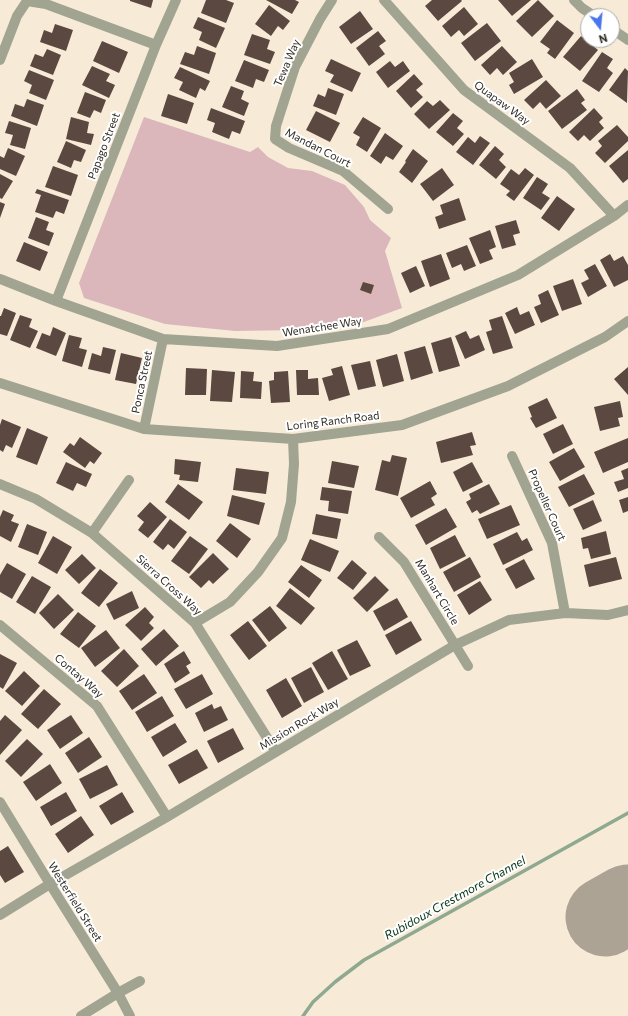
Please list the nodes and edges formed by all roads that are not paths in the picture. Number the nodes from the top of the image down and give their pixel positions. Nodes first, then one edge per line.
1 (176, 0) edge
2 (332, 0) edge
3 (384, 0) edge
4 (574, 0) edge
5 (582, 8) edge
6 (156, 45) junction
7 (0, 60) edge
8 (275, 139) joint
9 (628, 205) edge
10 (388, 209) dead end
11 (614, 216) junction
12 (0, 279) edge
13 (56, 301) junction
14 (628, 321) edge
15 (163, 339) junction
16 (0, 383) edge
17 (144, 429) junction
18 (293, 439) junction
19 (512, 456) dead end
20 (129, 480) dead end
21 (0, 484) edge
22 (92, 533) junction
23 (379, 537) dead end
24 (628, 610) edge
25 (565, 613) junction
26 (195, 623) junction
27 (0, 625) edge
28 (455, 644) junction
29 (468, 666) dead end
30 (276, 752) junction
31 (0, 802) edge
32 (167, 817) junction
33 (50, 884) junction
34 (0, 915) edge
35 (140, 981) dead end
36 (118, 993) junction
37 (81, 1016) edge
38 (130, 1016) edge

1 - 6 street, Papago Street
2 - 8 street, Tewa Way
3 - 11 street, Quapaw Way
4 - 5 street
6 - 7 street
6 - 13 street, Papago Street
8 - 10 street, Mandan Court
9 - 11 street, Wenatchee Way
11 - 15 street, Wenatchee Way
12 - 13 street, Wenatchee Way
13 - 15 street, Wenatchee Way
14 - 18 street, Loring Ranch Road
15 - 17 street, Ponca Street
16 - 17 street, Loring Ranch Road
17 - 18 street, Loring Ranch Road
18 - 26 street
19 - 25 street, Propeller Court
20 - 22 street
21 - 22 street, Sierra Cross Way
22 - 26 street, Sierra Cross Way
23 - 28 street, Manhart Circle
24 - 25 street, Mission Rock Way
25 - 28 street, Mission Rock Way
26 - 30 street, Sierra Cross Way
27 - 32 street, Contay Way
28 - 29 street, Manhart Circle
28 - 30 street, Mission Rock Way
30 - 32 street, Mission Rock Way
31 - 33 street, Westerfield Street
32 - 33 street, Mission Rock Way
33 - 34 street, Mission Rock Way
33 - 36 street, Westerfield Street
35 - 36 street
36 - 37 street
36 - 38 street, Westerfield Street

